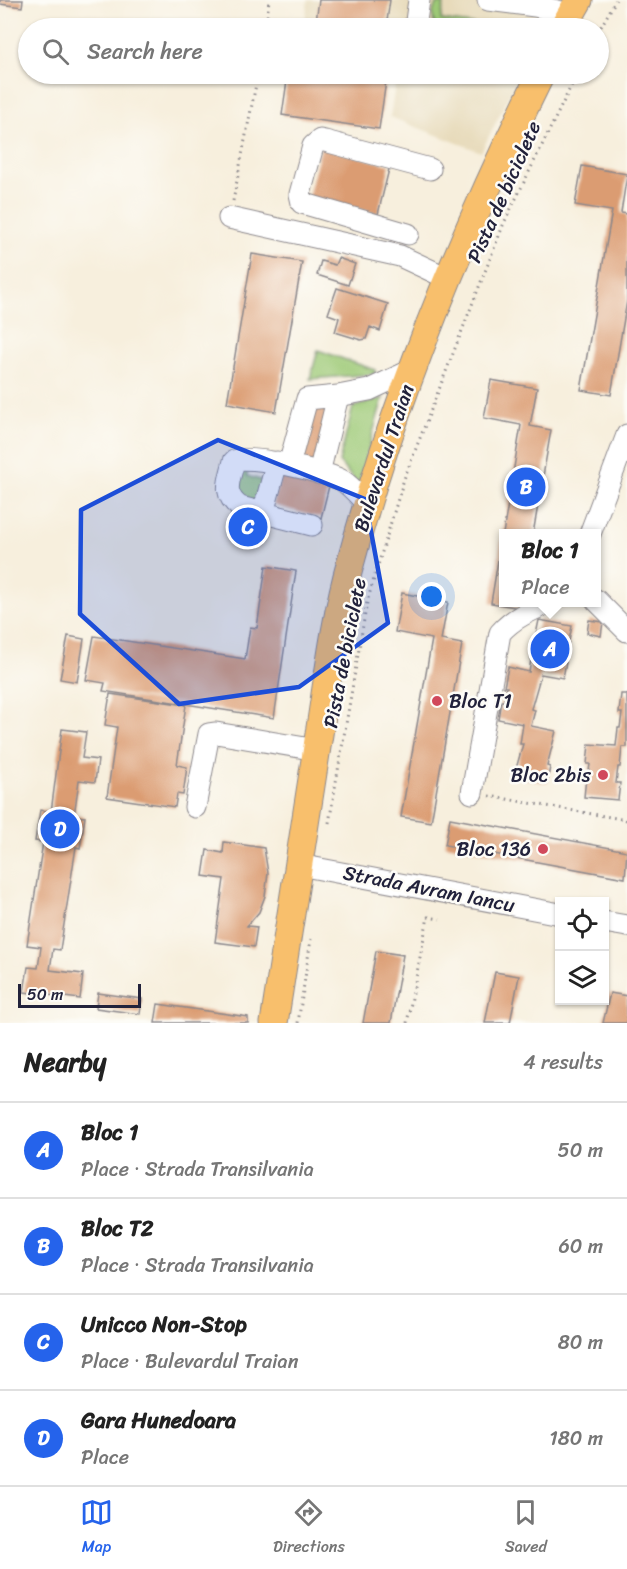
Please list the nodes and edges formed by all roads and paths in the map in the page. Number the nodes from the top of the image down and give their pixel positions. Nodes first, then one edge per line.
1 (269, 0) edge
2 (419, 0) edge
3 (488, 0) edge
4 (616, 0) edge
5 (571, 14) edge
6 (267, 18) edge
7 (416, 18) edge
8 (606, 18) edge
9 (256, 84) edge
10 (536, 84) edge
11 (572, 84) edge
12 (430, 169) dead end
13 (229, 218) joint
14 (408, 234) dead end
15 (447, 278) junction
16 (414, 369) junction
17 (328, 397) junction
18 (627, 435) edge
19 (298, 468) junction
20 (367, 504) junction
21 (264, 513) junction
22 (312, 525) dead end
23 (592, 529) edge
24 (601, 604) edge
25 (542, 607) edge
26 (627, 631) edge
27 (317, 750) junction
28 (472, 793) joint
29 (195, 807) dead end
30 (627, 820) edge
31 (329, 823) dead end
32 (298, 865) junction
33 (555, 913) edge
34 (440, 919) dead end
35 (609, 923) edge
36 (627, 926) edge
37 (312, 928) dead end
38 (274, 1023) edge
39 (298, 1023) edge
40 (407, 1023) edge

1 - 6 path
2 - 7 street
3 - 5 street
4 - 8 path
9 - 13 path
10 - 15 main road, Bulevardul Traian
11 - 31 path, Pista de biciclete
12 - 14 street
13 - 15 street
15 - 16 main road, Bulevardul Traian
16 - 17 street
16 - 20 main road, Bulevardul Traian
17 - 19 street
17 - 19 street
18 - 23 street
19 - 20 street
19 - 21 street
19 - 21 street
20 - 27 main road, Bulevardul Traian
21 - 22 street
24 - 26 street
25 - 28 street
27 - 29 street
27 - 32 main road, Bulevardul Traian
28 - 30 path
32 - 33 street, Strada Avram Iancu
32 - 38 main road, Bulevardul Traian
34 - 40 path
35 - 36 street
37 - 39 path

